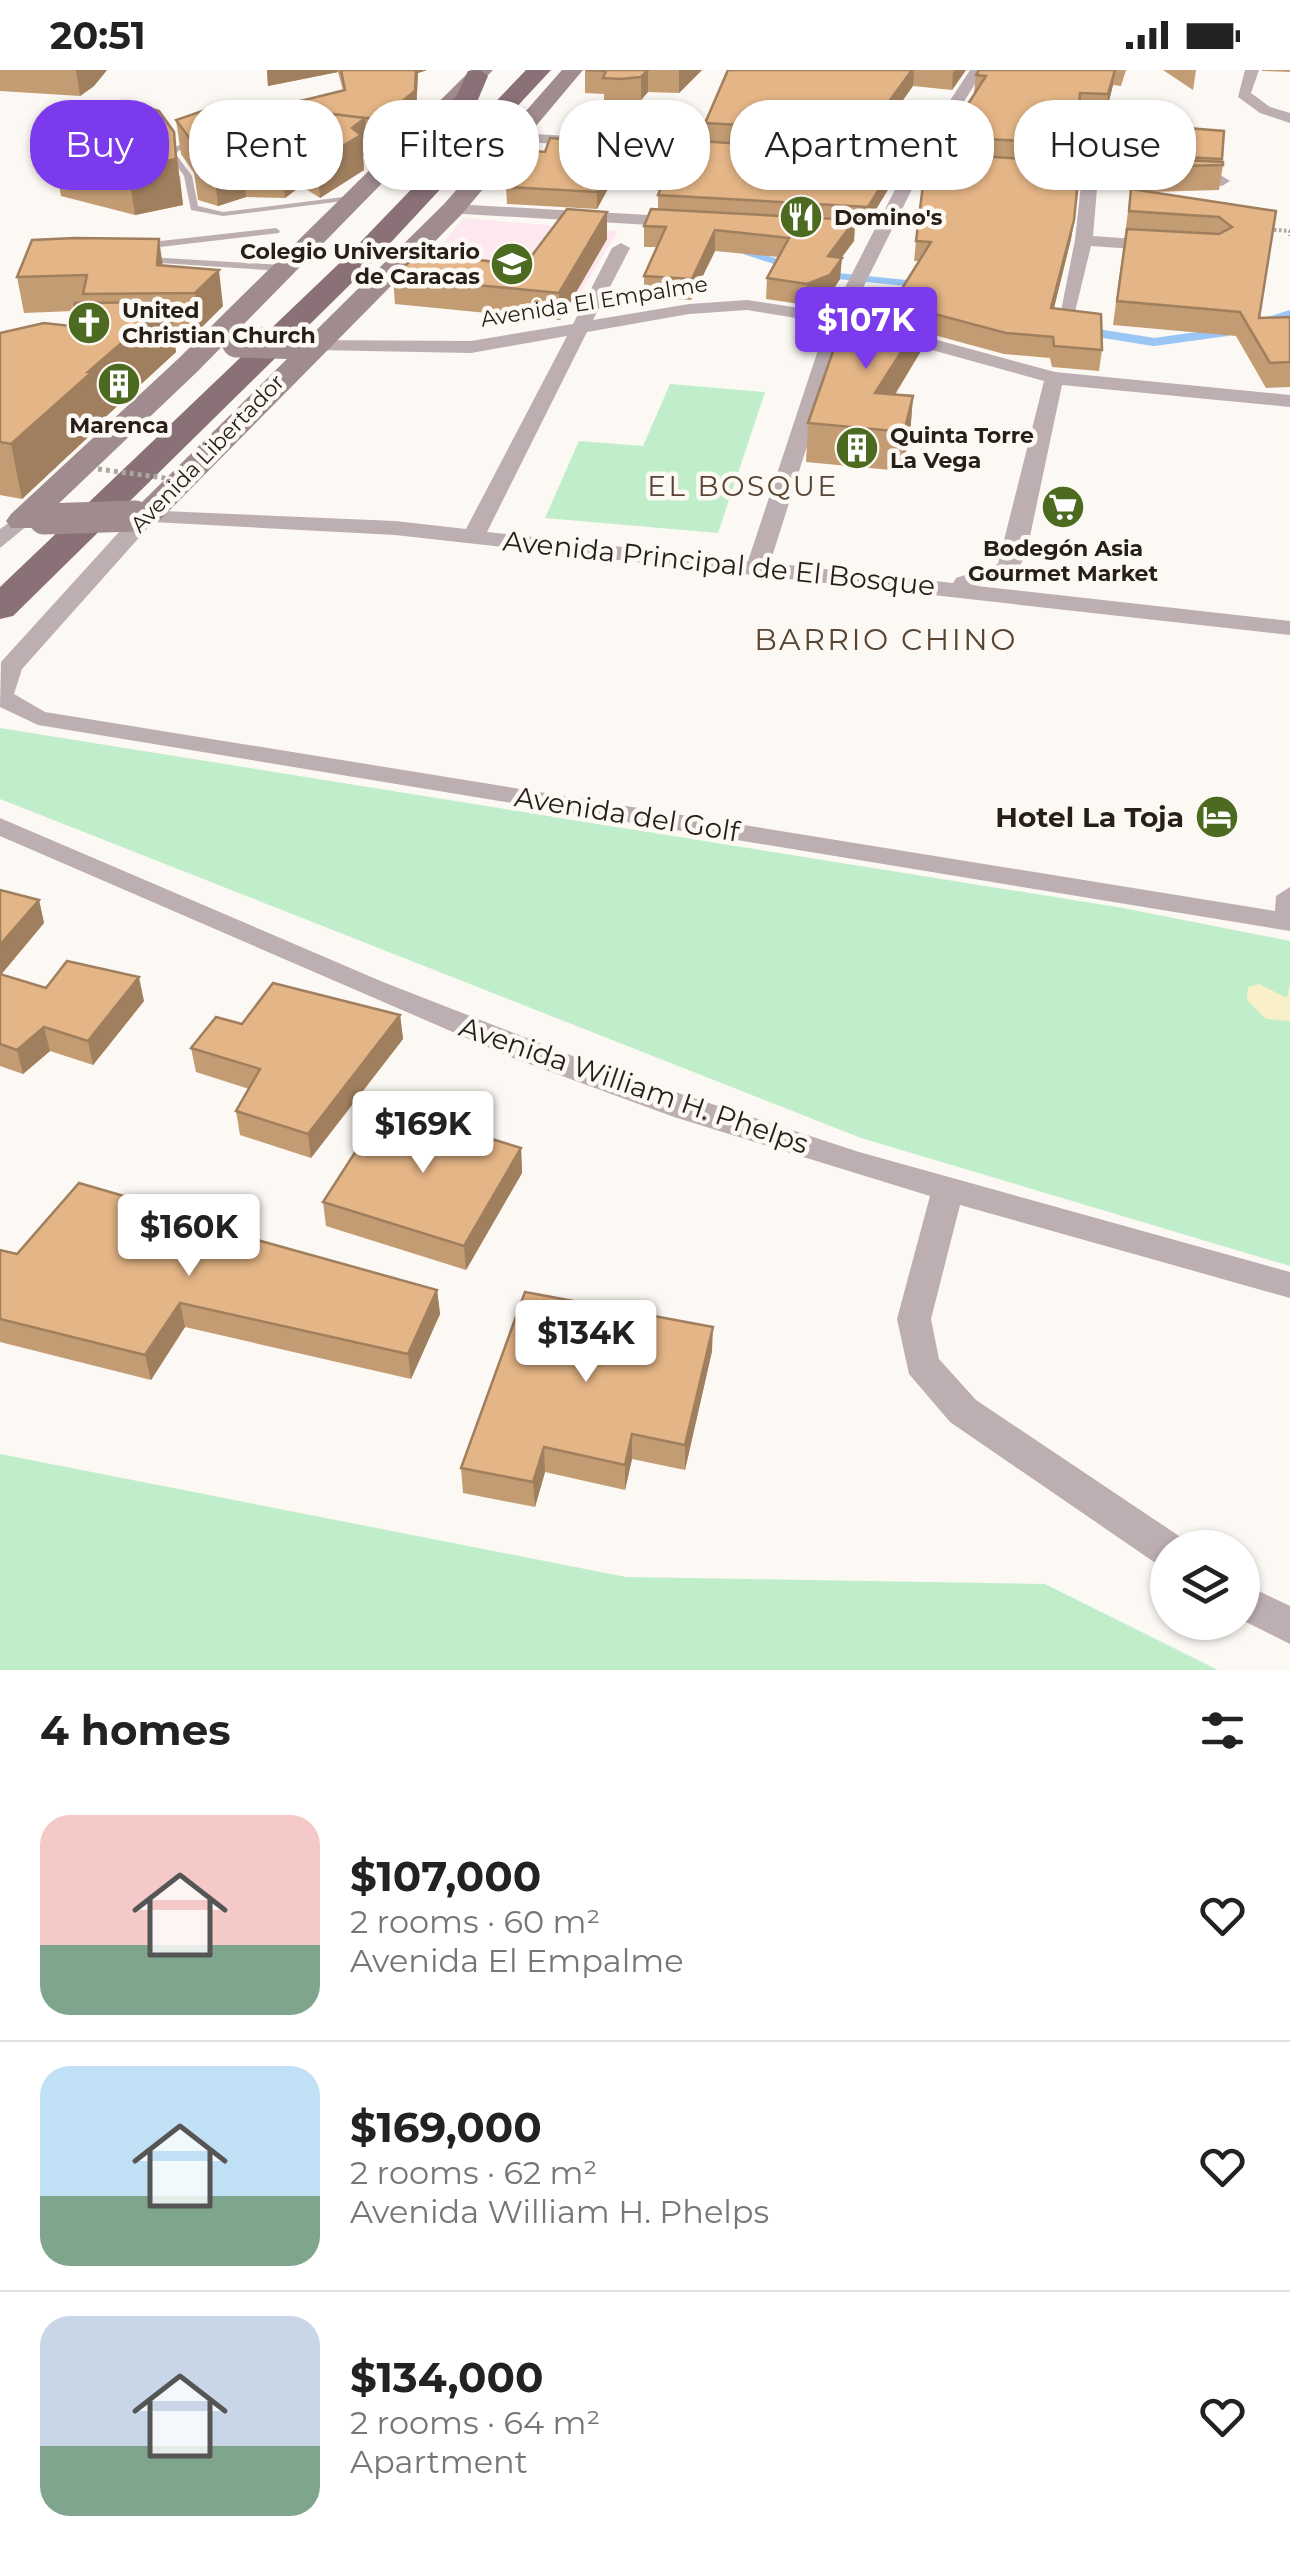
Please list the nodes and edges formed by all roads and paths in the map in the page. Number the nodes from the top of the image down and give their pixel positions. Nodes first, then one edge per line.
1 (510, 70) edge
2 (977, 70) edge
3 (1252, 70) edge
4 (480, 73) edge
5 (560, 74) edge
6 (452, 100) edge
7 (958, 100) edge
8 (539, 105) edge
9 (1290, 118) edge
10 (189, 140) edge
11 (1196, 179) edge
12 (189, 181) edge
13 (1222, 181) edge
14 (363, 186) edge
15 (191, 190) edge
16 (469, 190) edge
17 (900, 190) edge
18 (1088, 190) edge
19 (351, 198) junction
20 (452, 209) junction
21 (704, 224) edge
22 (1258, 229) edge
23 (276, 232) dead end
24 (1290, 236) edge
25 (1084, 240) junction
26 (1180, 246) edge
27 (621, 248) dead end
28 (282, 268) junction
29 (286, 304) junction
30 (1066, 312) edge
31 (838, 319) junction
32 (582, 328) junction
33 (316, 337) junction
34 (227, 339) junction
35 (170, 340) edge
36 (285, 367) junction
37 (1054, 378) junction
38 (1290, 401) edge
39 (98, 469) dead end
40 (172, 479) dead end
41 (140, 515) junction
42 (16, 526) edge
43 (473, 536) junction
44 (0, 568) edge
45 (757, 568) junction
46 (936, 586) junction
47 (0, 608) edge
48 (1290, 628) edge
49 (10, 667) joint
50 (0, 826) edge
51 (1289, 913) edge
52 (948, 1189) junction
53 (1290, 1285) edge
54 (1150, 1538) edge
55 (1260, 1610) edge
56 (1290, 1626) edge

1 - 29 main road, Avenida Libertador
2 - 7 street
3 - 9 street
4 - 6 main road
4 - 29 main road
5 - 8 main road, Avenida Libertador
5 - 47 main road, Avenida Libertador
10 - 12 lane
11 - 13 street
14 - 19 main road
15 - 19 lane
16 - 20 main road, Avenida Libertador
17 - 31 street
18 - 25 street
19 - 28 main road
20 - 21 street
20 - 33 main road, Avenida Libertador
22 - 24 path
23 - 28 lane
25 - 26 street
25 - 30 street
27 - 32 street
28 - 34 main road
29 - 44 main road, Avenida Libertador
31 - 32 street, Avenida El Empalme
31 - 37 street, Avenida El Empalme
31 - 45 street
32 - 33 street, Avenida El Empalme
32 - 43 street
33 - 34 main road, bridge
33 - 36 main road, Avenida Libertador
34 - 35 main road
34 - 36 main road
34 - 42 main road
36 - 41 main road, Avenida Libertador
37 - 38 street, Avenida El Empalme
37 - 46 street
39 - 40 path, bridge
41 - 42 main road, bridge
41 - 43 street, Avenida Principal de El Bosque
41 - 49 street, Avenida Libertador
43 - 45 street, Avenida Principal de El Bosque
45 - 46 street, Avenida Principal de El Bosque
46 - 48 street, Avenida Principal de El Bosque
49 - 51 street, Avenida del Golf
50 - 52 street, Avenida William H. Phelps
52 - 53 street, Avenida William H. Phelps
52 - 54 street
55 - 56 street

